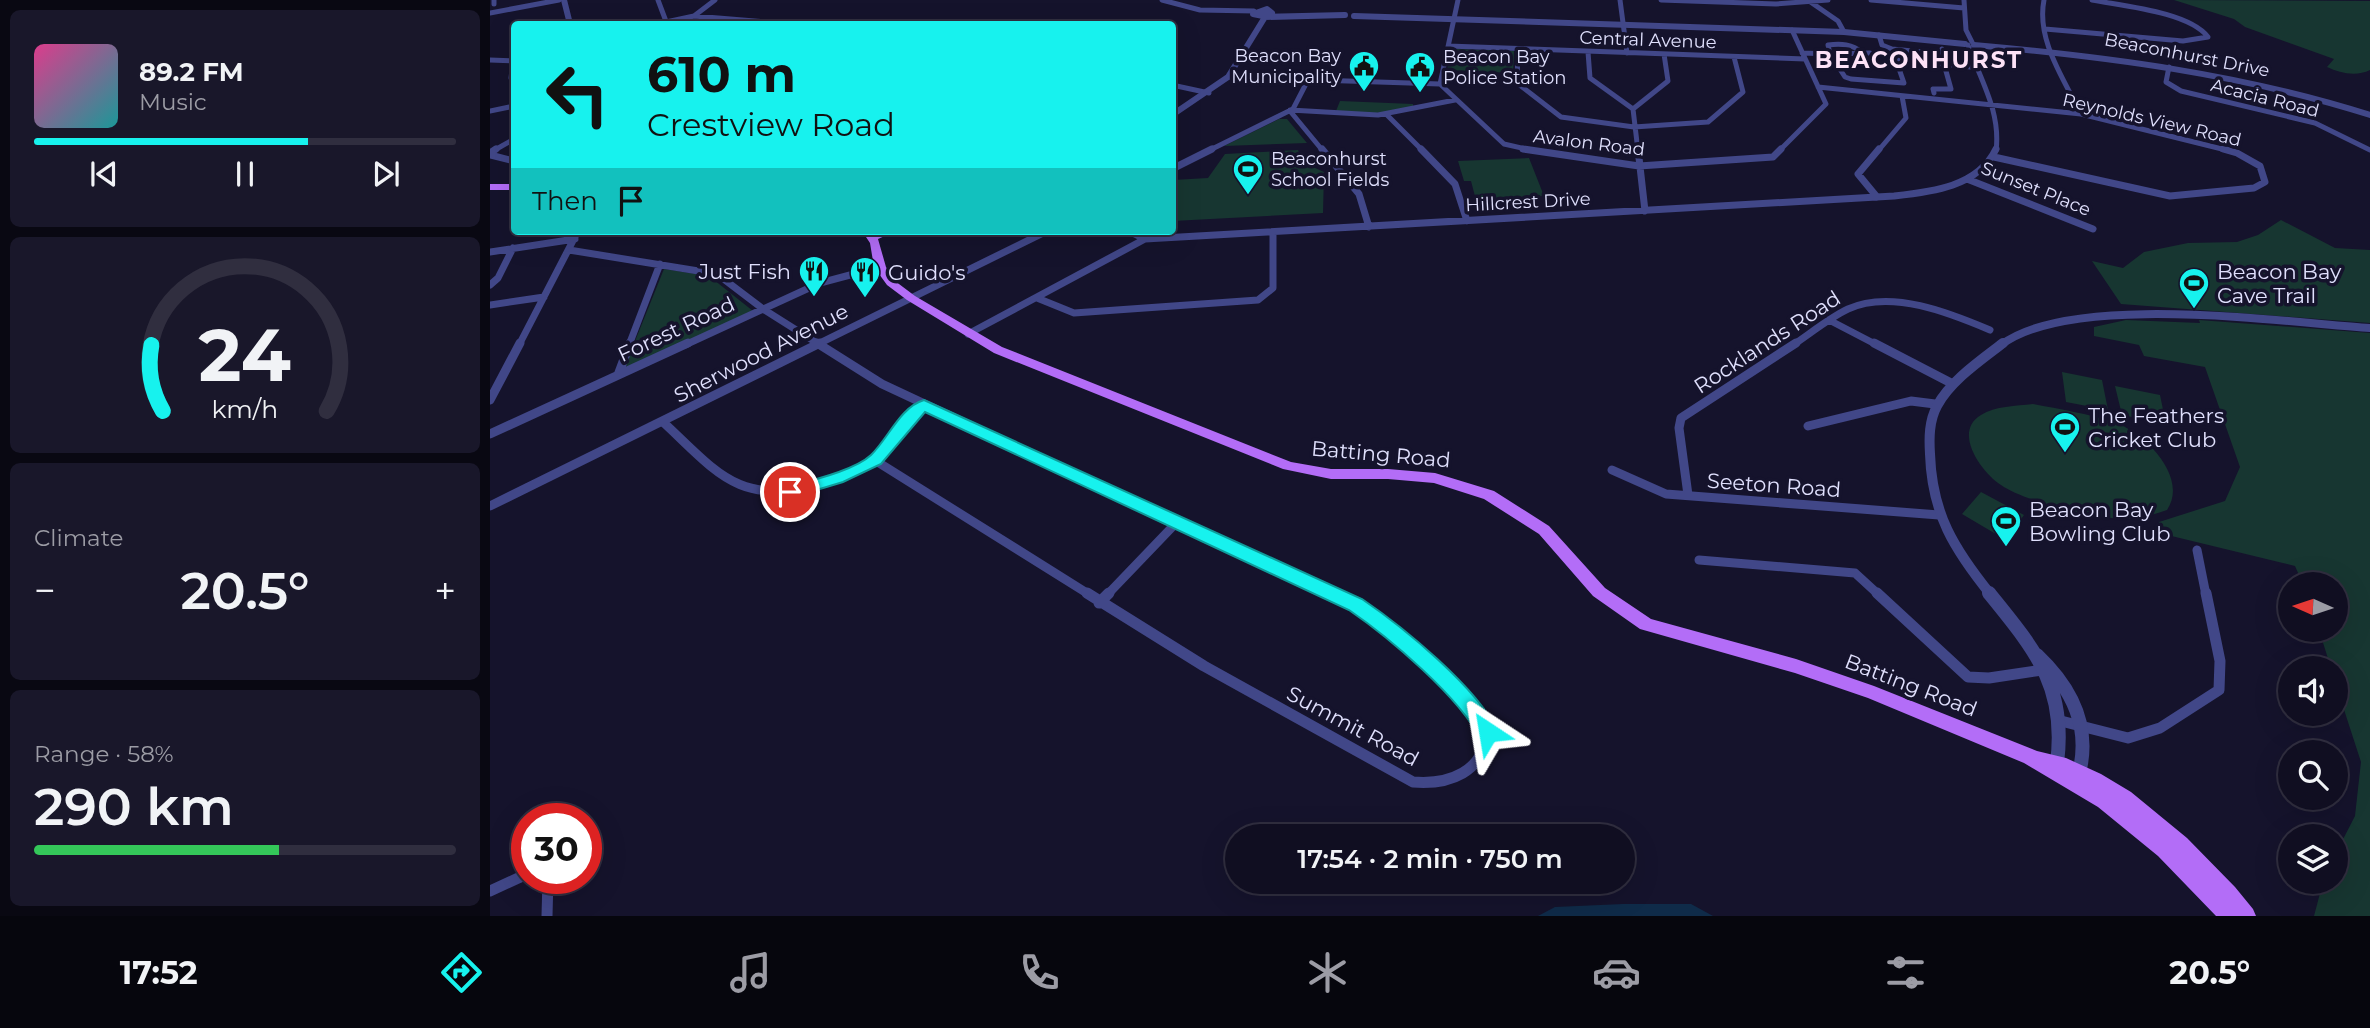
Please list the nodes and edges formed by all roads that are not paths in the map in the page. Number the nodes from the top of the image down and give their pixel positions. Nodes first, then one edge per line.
1 (562, 0) edge
2 (657, 0) edge
3 (715, 0) edge
4 (1162, 0) edge
5 (1269, 0) edge
6 (1458, 0) edge
7 (1620, 0) edge
8 (1661, 0) edge
9 (1828, 0) edge
10 (1871, 0) edge
11 (1964, 0) edge
12 (2044, 0) edge
13 (2092, 0) edge
14 (1809, 1) edge
15 (1964, 8) junction
16 (1269, 12) junction
17 (490, 13) edge
18 (1255, 13) junction
19 (694, 16) junction
20 (1454, 19) junction
21 (569, 21) edge
22 (666, 21) edge
23 (675, 21) edge
24 (756, 21) edge
25 (1623, 24) junction
26 (2045, 29) junction
27 (1792, 30) junction
28 (1844, 32) junction
29 (1879, 35) junction
30 (2205, 39) junction
31 (2213, 40) dead end
32 (1970, 44) junction
33 (1448, 46) junction
34 (1518, 49) junction
35 (1942, 49) dead end
36 (2050, 51) junction
37 (1588, 52) junction
38 (1627, 53) junction
39 (1870, 53) dead end
40 (1664, 54) junction
41 (1830, 54) junction
42 (1803, 56) junction
43 (1734, 57) junction
44 (490, 60) edge
45 (511, 61) edge
46 (1944, 64) junction
47 (2169, 67) junction
48 (1979, 68) junction
49 (1228, 77) junction
50 (1308, 80) junction
51 (1440, 84) junction
52 (1176, 86) edge
53 (1818, 87) junction
54 (1209, 93) junction
55 (1934, 93) dead end
56 (1902, 96) junction
57 (1455, 100) junction
58 (1991, 105) junction
59 (511, 106) edge
60 (1633, 109) junction
61 (490, 111) edge
62 (1290, 111) junction
63 (1176, 113) edge
64 (1386, 114) junction
65 (2081, 114) junction
66 (2370, 115) edge
67 (1634, 127) junction
68 (511, 140) edge
69 (2370, 150) edge
70 (490, 154) edge
71 (1994, 156) junction
72 (511, 160) edge
73 (1639, 166) junction
74 (1176, 167) edge
75 (1967, 179) junction
76 (490, 189) edge
77 (511, 189) edge
78 (1877, 197) junction
79 (1645, 211) junction
80 (1467, 221) junction
81 (1369, 227) junction
82 (2093, 229) dead end
83 (1273, 232) junction
84 (577, 235) edge
85 (871, 235) edge
86 (890, 235) edge
87 (1039, 235) edge
88 (1137, 235) edge
89 (1145, 239) junction
90 (513, 248) junction
91 (569, 250) junction
92 (490, 252) edge
93 (660, 264) junction
94 (879, 264) junction
95 (490, 285) edge
96 (544, 297) junction
97 (1037, 298) junction
98 (911, 299) junction
99 (490, 305) edge
100 (763, 309) junction
101 (1829, 320) junction
102 (2370, 328) edge
103 (1990, 330) dead end
104 (968, 334) junction
105 (818, 345) junction
106 (618, 375) junction
107 (1954, 384) junction
108 (490, 400) edge
109 (1935, 404) junction
110 (924, 405) junction
111 (663, 422) junction
112 (1808, 426) dead end
113 (490, 434) edge
114 (876, 461) junction
115 (1612, 470) dead end
116 (1688, 495) junction
117 (490, 506) edge
118 (1939, 515) junction
119 (1177, 522) junction
120 (2197, 550) dead end
121 (1699, 560) dead end
122 (1099, 603) junction
123 (2034, 653) junction
124 (2042, 670) junction
125 (2061, 721) junction
126 (2084, 727) junction
127 (2056, 767) junction
128 (2078, 778) junction
129 (511, 881) edge
130 (490, 891) edge
131 (548, 894) edge
132 (547, 916) edge
133 (2230, 916) edge
134 (2246, 916) edge

1 - 17 street
1 - 21 street
2 - 22 street
3 - 19 street
4 - 18 street
5 - 16 street
5 - 18 street
6 - 20 street
7 - 25 street
8 - 14 street
9 - 14 street
10 - 15 street
11 - 15 street
12 - 26 street
13 - 30 street
14 - 28 street
15 - 32 street
16 - 18 street
16 - 20 street
16 - 49 street
18 - 49 street
19 - 23 street
19 - 24 street
20 - 25 street
20 - 33 street
25 - 27 street
25 - 38 street
26 - 30 street
26 - 36 street
27 - 28 street
27 - 42 street
28 - 29 street
29 - 32 street, Beaconhurst Drive
29 - 35 street
30 - 31 street
32 - 36 street, Beaconhurst Drive
32 - 48 street
33 - 34 street, Central Avenue
33 - 51 street
34 - 37 street, Central Avenue
34 - 67 street
36 - 47 street, Beaconhurst Drive
36 - 65 street
37 - 38 street, Central Avenue
37 - 60 street
38 - 40 street, Central Avenue
39 - 41 street, Central Avenue
40 - 43 street, Central Avenue
40 - 60 street
41 - 42 street, Central Avenue
41 - 46 street
42 - 43 street, Central Avenue
42 - 53 street
43 - 67 street
44 - 45 street
46 - 48 street
46 - 55 street
47 - 66 street, Beaconhurst Drive
47 - 69 street, Acacia Road
48 - 58 street
49 - 50 street
49 - 54 street
50 - 51 street
50 - 62 street
51 - 57 street, Avalon Road
52 - 54 street
53 - 56 street, Reynolds View Road
53 - 73 street, Avalon Road
54 - 63 street
56 - 58 street, Reynolds View Road
56 - 78 street
57 - 64 street
57 - 73 street, Avalon Road
58 - 65 street, Reynolds View Road
58 - 71 street
59 - 61 street
60 - 67 street
62 - 64 street
62 - 74 street
62 - 81 street
64 - 80 street
65 - 71 street, Reynolds View Road
67 - 73 street
68 - 70 street
70 - 72 street
71 - 75 street, Hillcrest Drive
73 - 79 street
75 - 78 street, Hillcrest Drive
75 - 82 street, Sunset Place
76 - 77 main road
78 - 79 street, Hillcrest Drive
79 - 80 street, Hillcrest Drive
80 - 81 street, Hillcrest Drive
81 - 83 street, Hillcrest Drive
83 - 89 street, Hillcrest Drive
83 - 97 street
84 - 90 street
84 - 91 street
85 - 94 main road, Batting Road
86 - 94 main road
87 - 98 street, Sherwood Avenue
88 - 89 street
89 - 97 street, Hillcrest Drive
90 - 92 street
90 - 95 street
91 - 93 street, Summit Road
91 - 96 street
93 - 100 street, Summit Road
93 - 106 street
94 - 98 main road, Batting Road
94 - 100 street, Forest Road
96 - 99 street
96 - 108 street
97 - 104 street, Hillcrest Drive
98 - 104 main road, Batting Road
98 - 105 street, Sherwood Avenue
100 - 105 street, Summit Road
100 - 106 street, Forest Road
101 - 103 street, Rocklands Road
101 - 107 street
101 - 116 street, Rocklands Road
102 - 107 street
104 - 127 main road, Batting Road
105 - 110 street, Summit Road
105 - 111 street, Sherwood Avenue
106 - 113 street, Forest Road
107 - 109 street
109 - 112 street
109 - 118 street
110 - 114 street
110 - 119 street, Summit Road
111 - 114 street
111 - 117 street, Sherwood Avenue
114 - 122 street, Summit Road
115 - 116 street, Seeton Road
116 - 118 street, Seeton Road
118 - 123 street
119 - 122 street
119 - 122 street, Summit Road
120 - 126 street
121 - 124 street
123 - 124 street
123 - 126 street
124 - 125 street
125 - 126 street
125 - 127 street
126 - 128 street
127 - 128 main road, Batting Road
128 - 133 main road, Batting Road
128 - 134 main road, Batting Road
129 - 130 street
131 - 132 street

